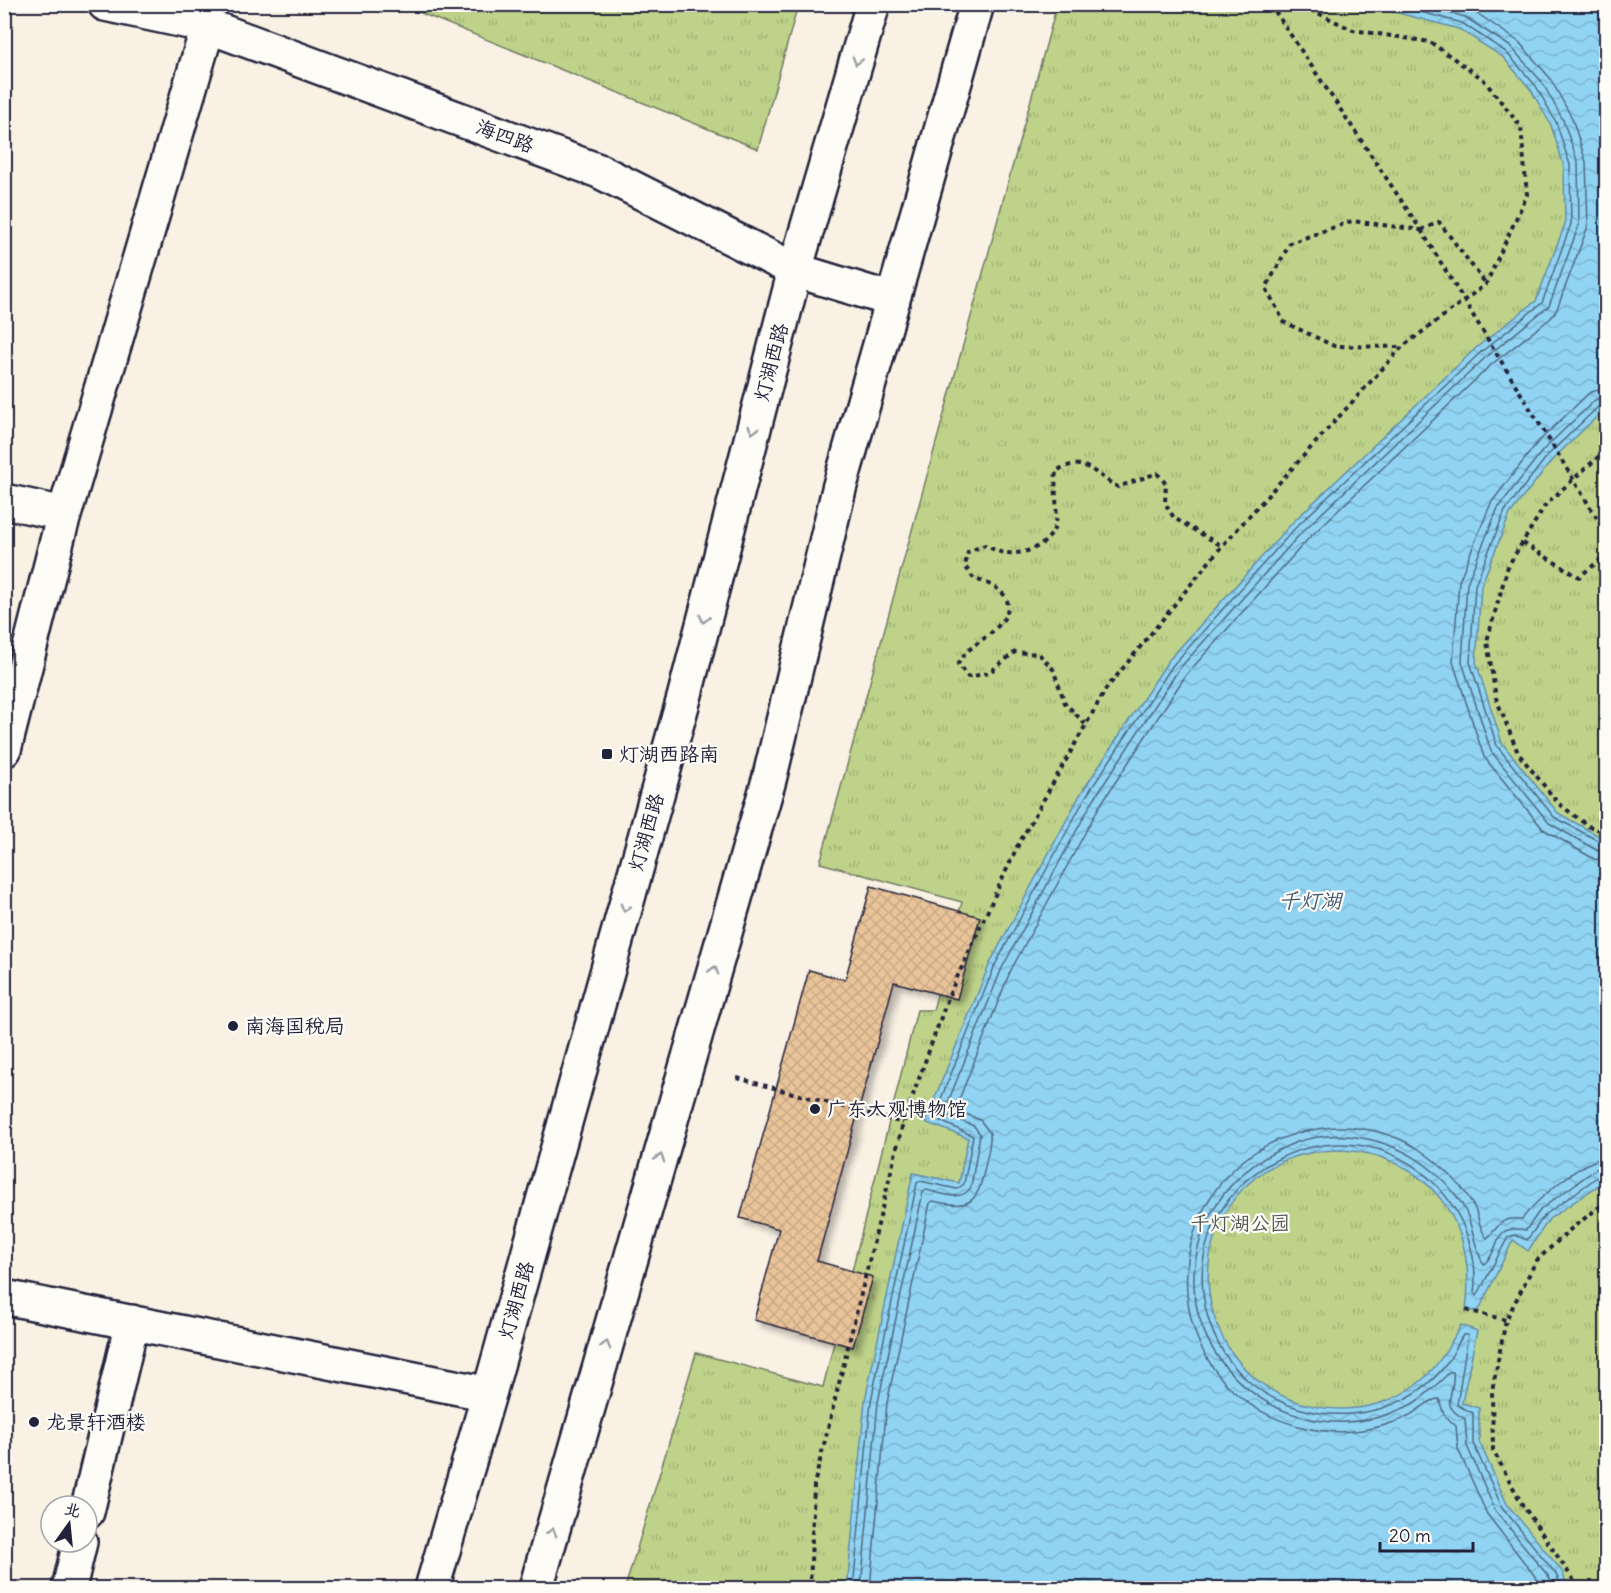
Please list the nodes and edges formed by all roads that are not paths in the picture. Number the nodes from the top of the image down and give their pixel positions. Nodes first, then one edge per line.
1 (105, 4) edge
2 (873, 4) edge
3 (977, 4) edge
4 (208, 26) junction
5 (795, 270) junction
6 (893, 300) junction
7 (4, 501) edge
8 (64, 514) junction
9 (4, 750) edge
10 (4, 1297) edge
11 (132, 1322) junction
12 (489, 1394) junction
13 (91, 1494) edge
14 (77, 1554) edge
15 (69, 1588) edge
16 (432, 1588) edge
17 (536, 1588) edge

1 - 4 main road, 海四路
2 -> 5 main road, 灯湖西路
3 - 6 main road
4 - 5 main road, 海四路
4 - 8 main road
5 - 6 main road, 海四路
5 -> 12 main road, 灯湖西路
17 -> 6 main road
7 - 8 main road
8 - 9 main road
10 - 11 main road
11 - 12 main road
11 - 13 main road
12 - 16 main road, 灯湖西路
14 - 15 main road

